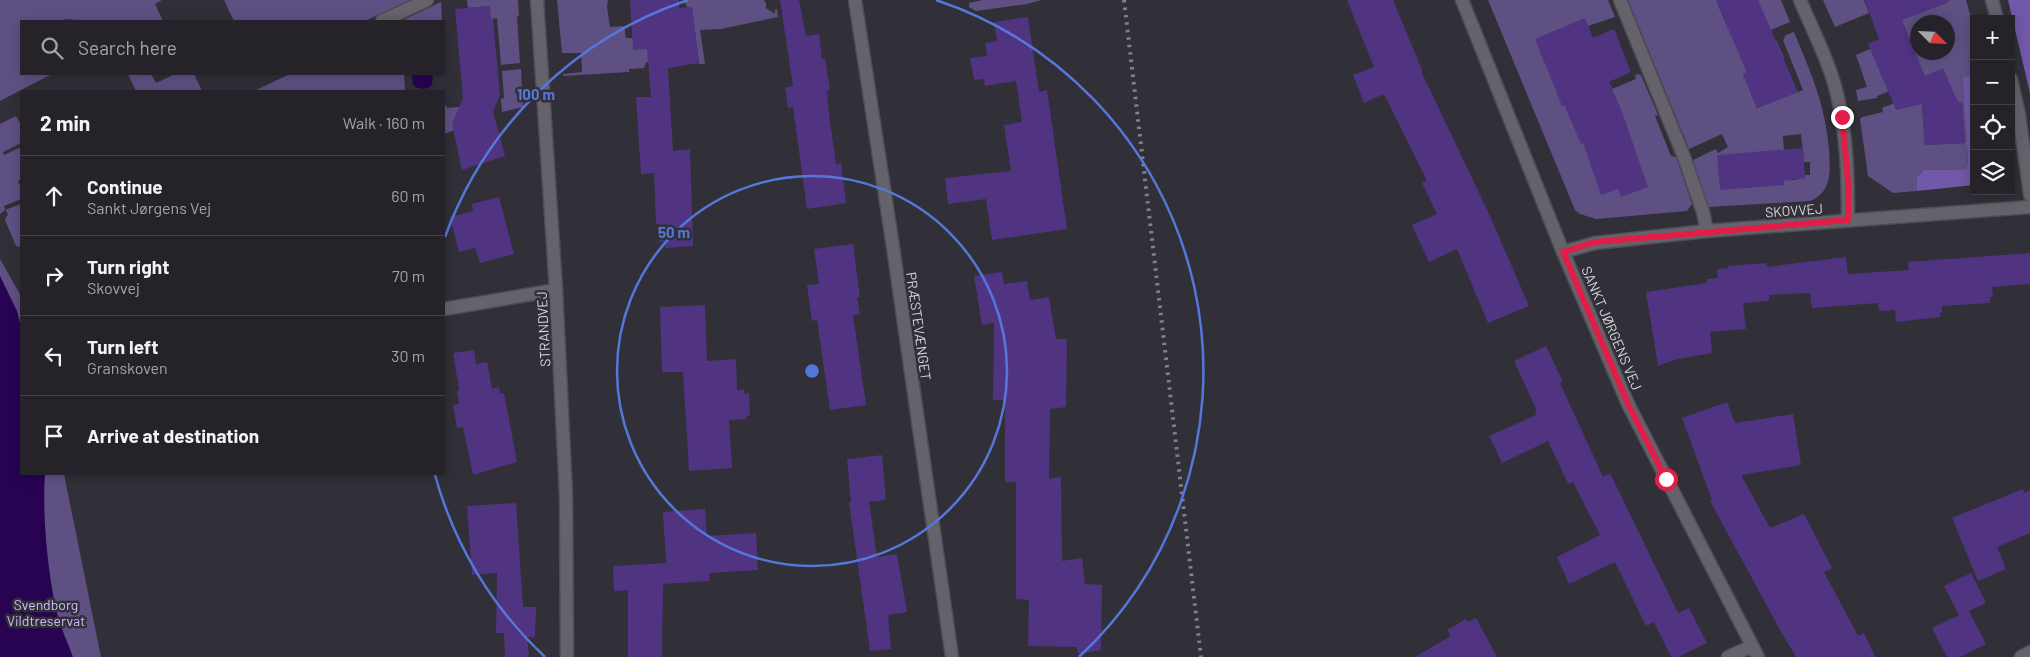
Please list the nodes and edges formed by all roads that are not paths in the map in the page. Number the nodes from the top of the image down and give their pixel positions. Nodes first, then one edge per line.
1 (426, 0) edge
2 (537, 0) edge
3 (855, 0) edge
4 (1462, 0) edge
5 (1620, 0) edge
6 (1800, 0) edge
7 (1992, 0) edge
8 (1996, 15) edge
9 (384, 20) edge
10 (2015, 96) edge
11 (2030, 195) edge
12 (2030, 207) edge
13 (1848, 220) junction
14 (1707, 231) junction
15 (1563, 252) junction
16 (556, 290) junction
17 (445, 309) edge
18 (1755, 652) edge
19 (2030, 652) edge
20 (567, 657) edge
21 (952, 657) edge
22 (1728, 657) edge
23 (2021, 657) edge

1 - 9 street
2 - 16 street, STRANDVEJ
3 - 21 street, PRÆSTEVÆNGET
4 - 15 street, SANKT JØRGENS VEJ
5 - 14 street
6 - 13 street
7 - 8 street
10 - 11 street
12 - 13 street, SKOVVEJ
13 - 14 street, SKOVVEJ
14 - 15 street, SKOVVEJ
15 - 18 street, SANKT JØRGENS VEJ
16 - 17 street
16 - 20 street, STRANDVEJ
18 - 22 street
19 - 23 street

